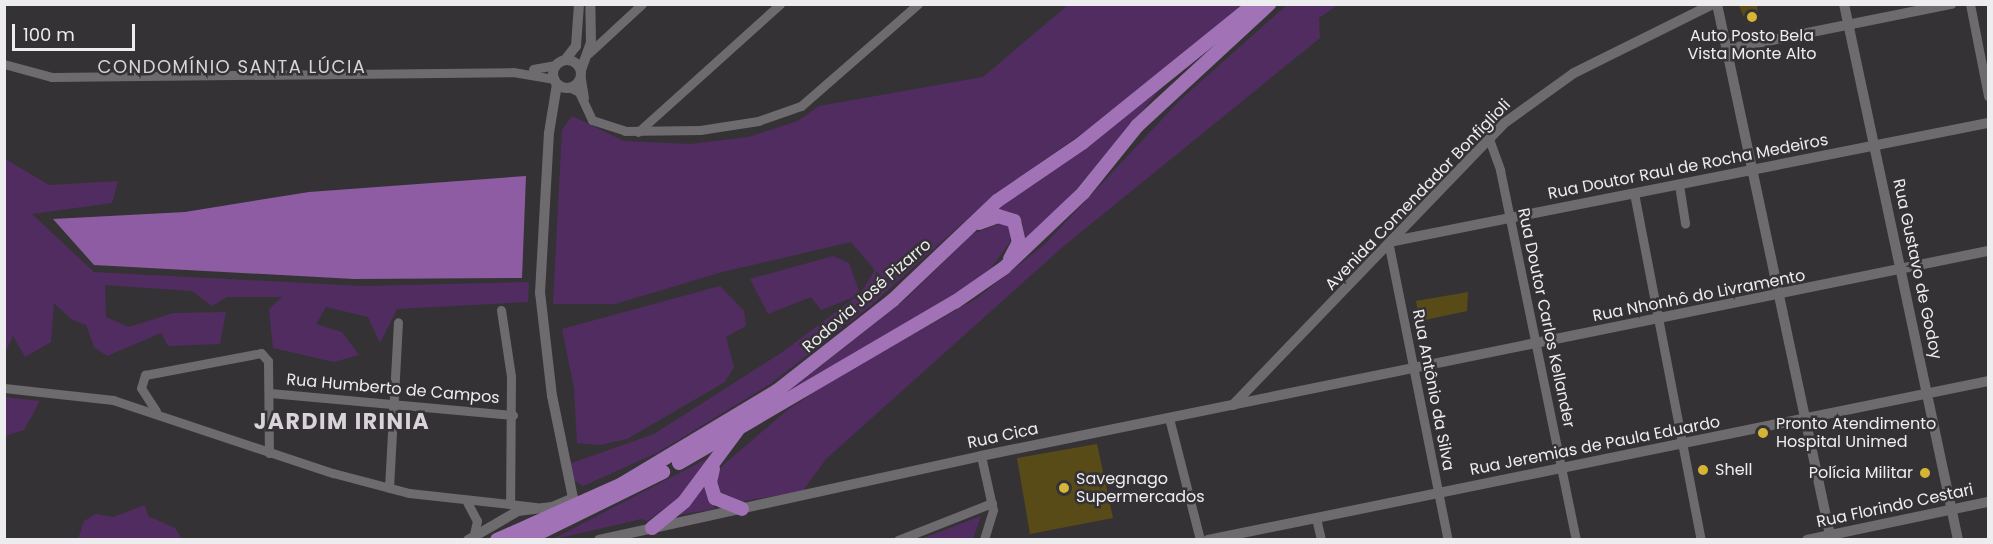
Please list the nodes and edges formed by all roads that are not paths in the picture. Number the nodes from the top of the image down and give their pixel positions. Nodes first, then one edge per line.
1 (579, 4) edge
2 (590, 4) edge
3 (642, 4) edge
4 (780, 4) edge
5 (918, 4) edge
6 (1254, 4) edge
7 (1269, 4) edge
8 (1715, 4) edge
9 (1844, 4) edge
10 (1952, 4) edge
11 (1970, 4) edge
12 (1849, 25) junction
13 (1728, 50) junction
14 (588, 53) junction
15 (560, 63) junction
16 (4, 64) edge
17 (513, 72) junction
18 (581, 74) junction
19 (562, 85) junction
20 (1989, 96) edge
21 (584, 103) junction
22 (1989, 123) edge
23 (638, 132) junction
24 (1489, 139) junction
25 (1876, 145) junction
26 (1753, 170) junction
27 (1679, 184) junction
28 (1634, 193) junction
29 (1510, 218) junction
30 (1685, 224) dead end
31 (961, 235) junction
32 (1391, 243) junction
33 (1989, 250) edge
34 (1004, 268) junction
35 (1902, 269) junction
36 (1781, 294) junction
37 (501, 310) dead end
38 (1658, 319) junction
39 (398, 322) dead end
40 (1537, 344) junction
41 (1415, 368) junction
42 (1265, 372) junction
43 (1989, 381) edge
44 (4, 388) edge
45 (270, 393) junction
46 (1929, 393) junction
47 (1247, 402) junction
48 (392, 404) junction
49 (1232, 405) junction
50 (754, 406) junction
51 (156, 411) junction
52 (513, 415) junction
53 (1169, 418) junction
54 (1807, 418) junction
55 (745, 426) junction
56 (1683, 443) junction
57 (269, 453) junction
58 (981, 456) junction
59 (715, 464) junction
60 (1562, 468) junction
61 (389, 488) junction
62 (1438, 493) junction
63 (573, 498) junction
64 (467, 502) junction
65 (1989, 502) edge
66 (992, 503) junction
67 (511, 509) junction
68 (742, 509) junction
69 (1950, 510) junction
70 (1316, 518) junction
71 (646, 533) edge
72 (1831, 537) edge
73 (470, 539) edge
74 (497, 540) edge
75 (525, 540) edge
76 (599, 540) edge
77 (898, 540) edge
78 (984, 540) edge
79 (1200, 540) edge
80 (1208, 540) edge
81 (1321, 540) edge
82 (1448, 540) edge
83 (1576, 540) edge
84 (1701, 540) edge
85 (1807, 540) edge
86 (1958, 540) edge

1 - 15 street
2 - 14 street
3 - 14 street
4 - 23 street
5 - 23 street
6 - 31 main road, Rodovia José Pizarro
7 - 34 main road, Rodovia José Pizarro
8 - 13 street
8 - 24 street, Avenida Comendador Bonfiglioli
9 - 12 street, Rua Gustavo de Godoy
10 - 12 street
11 - 20 street
12 - 13 street
12 - 25 street, Rua Gustavo de Godoy
13 - 26 street
14 - 18 street
15 - 17 street
15 - 18 street
15 - 19 street
16 - 17 street
17 - 19 street
18 - 19 street
18 - 21 street
19 - 21 street
19 - 63 street
21 - 23 street
22 - 25 street, Rua Doutor Raul de Rocha Medeiros
24 - 29 street, Rua Doutor Carlos Kellander
24 - 32 street, Avenida Comendador Bonfiglioli
25 - 26 street, Rua Doutor Raul de Rocha Medeiros
25 - 35 street, Rua Gustavo de Godoy
26 - 27 street, Rua Doutor Raul de Rocha Medeiros
26 - 36 street
27 - 28 street, Rua Doutor Raul de Rocha Medeiros
27 - 30 street
28 - 29 street, Rua Doutor Raul de Rocha Medeiros
28 - 38 street
29 - 32 street, Rua Doutor Raul de Rocha Medeiros
29 - 40 street, Rua Doutor Carlos Kellander
31 - 34 main road
31 - 50 main road, Rodovia José Pizarro
32 - 41 street, Rua Antônio da Silva
32 - 42 street, Avenida Comendador Bonfiglioli
33 - 35 street, Rua Nhonhô do Livramento
34 - 55 main road, Rodovia José Pizarro
35 - 36 street, Rua Nhonhô do Livramento
35 - 46 street, Rua Gustavo de Godoy
36 - 38 street, Rua Nhonhô do Livramento
36 - 54 street
37 - 52 street
38 - 40 street, Rua Nhonhô do Livramento
38 - 56 street
39 - 48 street
40 - 41 street, Rua Nhonhô do Livramento
40 - 60 street, Rua Doutor Carlos Kellander
41 - 47 street, Rua Cica
41 - 62 street, Rua Antônio da Silva
42 - 47 street
42 - 49 street, Avenida Comendador Bonfiglioli
43 - 46 street, Rua Jeremias de Paula Eduardo
44 - 51 street
45 - 48 street, Rua Humberto de Campos
45 - 51 street
45 - 57 street
46 - 54 street, Rua Jeremias de Paula Eduardo
46 - 69 street, Rua Gustavo de Godoy
47 - 49 street, Rua Cica
48 - 52 street, Rua Humberto de Campos
48 - 61 street
49 - 53 street, Rua Cica
50 - 63 main road
50 - 74 main road, Rodovia José Pizarro
51 - 57 street
52 - 67 street
53 - 58 street, Rua Cica
53 - 79 street
54 - 56 street, Rua Jeremias de Paula Eduardo
54 - 72 street
55 - 59 main road
55 - 75 main road, Rodovia José Pizarro
56 - 60 street, Rua Jeremias de Paula Eduardo
56 - 84 street
57 - 61 street
58 - 66 street
58 - 68 street, Rua Cica
59 - 68 main road
59 - 71 main road
60 - 62 street, Rua Jeremias de Paula Eduardo
60 - 83 street, Rua Doutor Carlos Kellander
61 - 64 street
62 - 70 street, Rua Jeremias de Paula Eduardo
62 - 82 street, Rua Antônio da Silva
63 - 67 street
64 - 67 street
64 - 73 street
65 - 69 street, Rua Florindo Cestari
66 - 77 street
66 - 78 street
67 - 73 street
68 - 71 street, Rua Cica
69 - 72 street, Rua Florindo Cestari
69 - 86 street, Rua Gustavo de Godoy
70 - 80 street, Rua Jeremias de Paula Eduardo
70 - 81 street
71 - 76 street, Rua Cica
72 - 85 street, Rua Florindo Cestari

